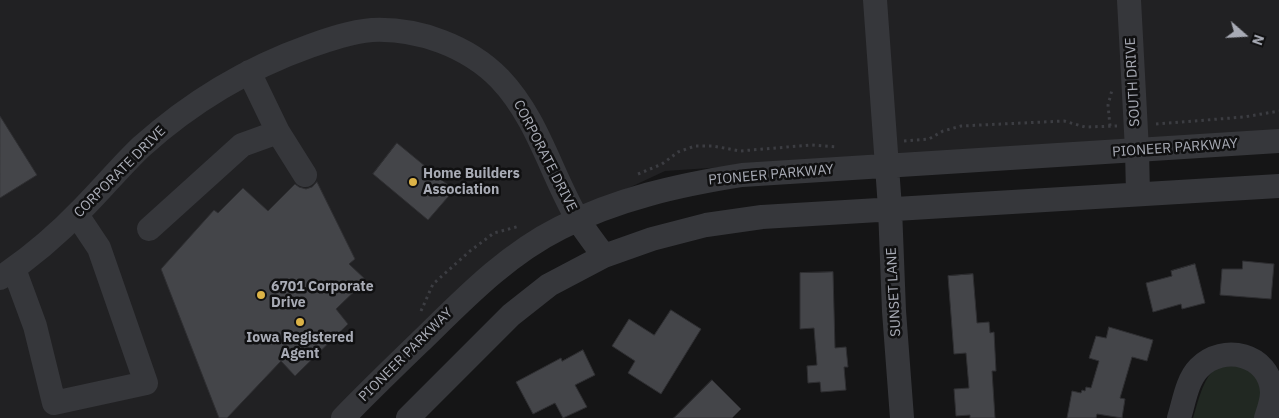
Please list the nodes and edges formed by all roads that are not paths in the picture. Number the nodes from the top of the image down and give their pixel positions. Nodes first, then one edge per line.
1 (875, 0) edge
2 (1129, 0) edge
3 (249, 72) junction
4 (278, 132) junction
5 (1279, 142) edge
6 (1137, 150) junction
7 (886, 166) junction
8 (305, 175) dead end
9 (1279, 186) edge
10 (1138, 194) junction
11 (890, 208) junction
12 (77, 215) junction
13 (578, 220) junction
14 (149, 228) dead end
15 (604, 256) junction
16 (7, 274) edge
17 (48, 411) edge
18 (343, 418) edge
19 (408, 418) edge
20 (902, 418) edge
21 (1179, 418) edge
22 (1266, 418) edge

1 - 7 street, SUNSET LANE
2 - 6 street, SOUTH DRIVE
3 - 4 street
3 - 12 street, CORPORATE DRIVE
3 - 13 street, CORPORATE DRIVE
4 - 8 street
4 - 14 street
5 - 6 street, PIONEER PARKWAY
6 - 7 street, PIONEER PARKWAY
6 - 10 street, SOUTH DRIVE
7 - 11 street, SUNSET LANE
7 - 13 street, PIONEER PARKWAY
9 - 10 street
10 - 11 street
11 - 15 street
11 - 20 street, SUNSET LANE
12 - 16 street, CORPORATE DRIVE
12 - 17 street
13 - 15 street, CORPORATE DRIVE
13 - 18 street, PIONEER PARKWAY
15 - 19 street
16 - 17 street
21 - 22 street

